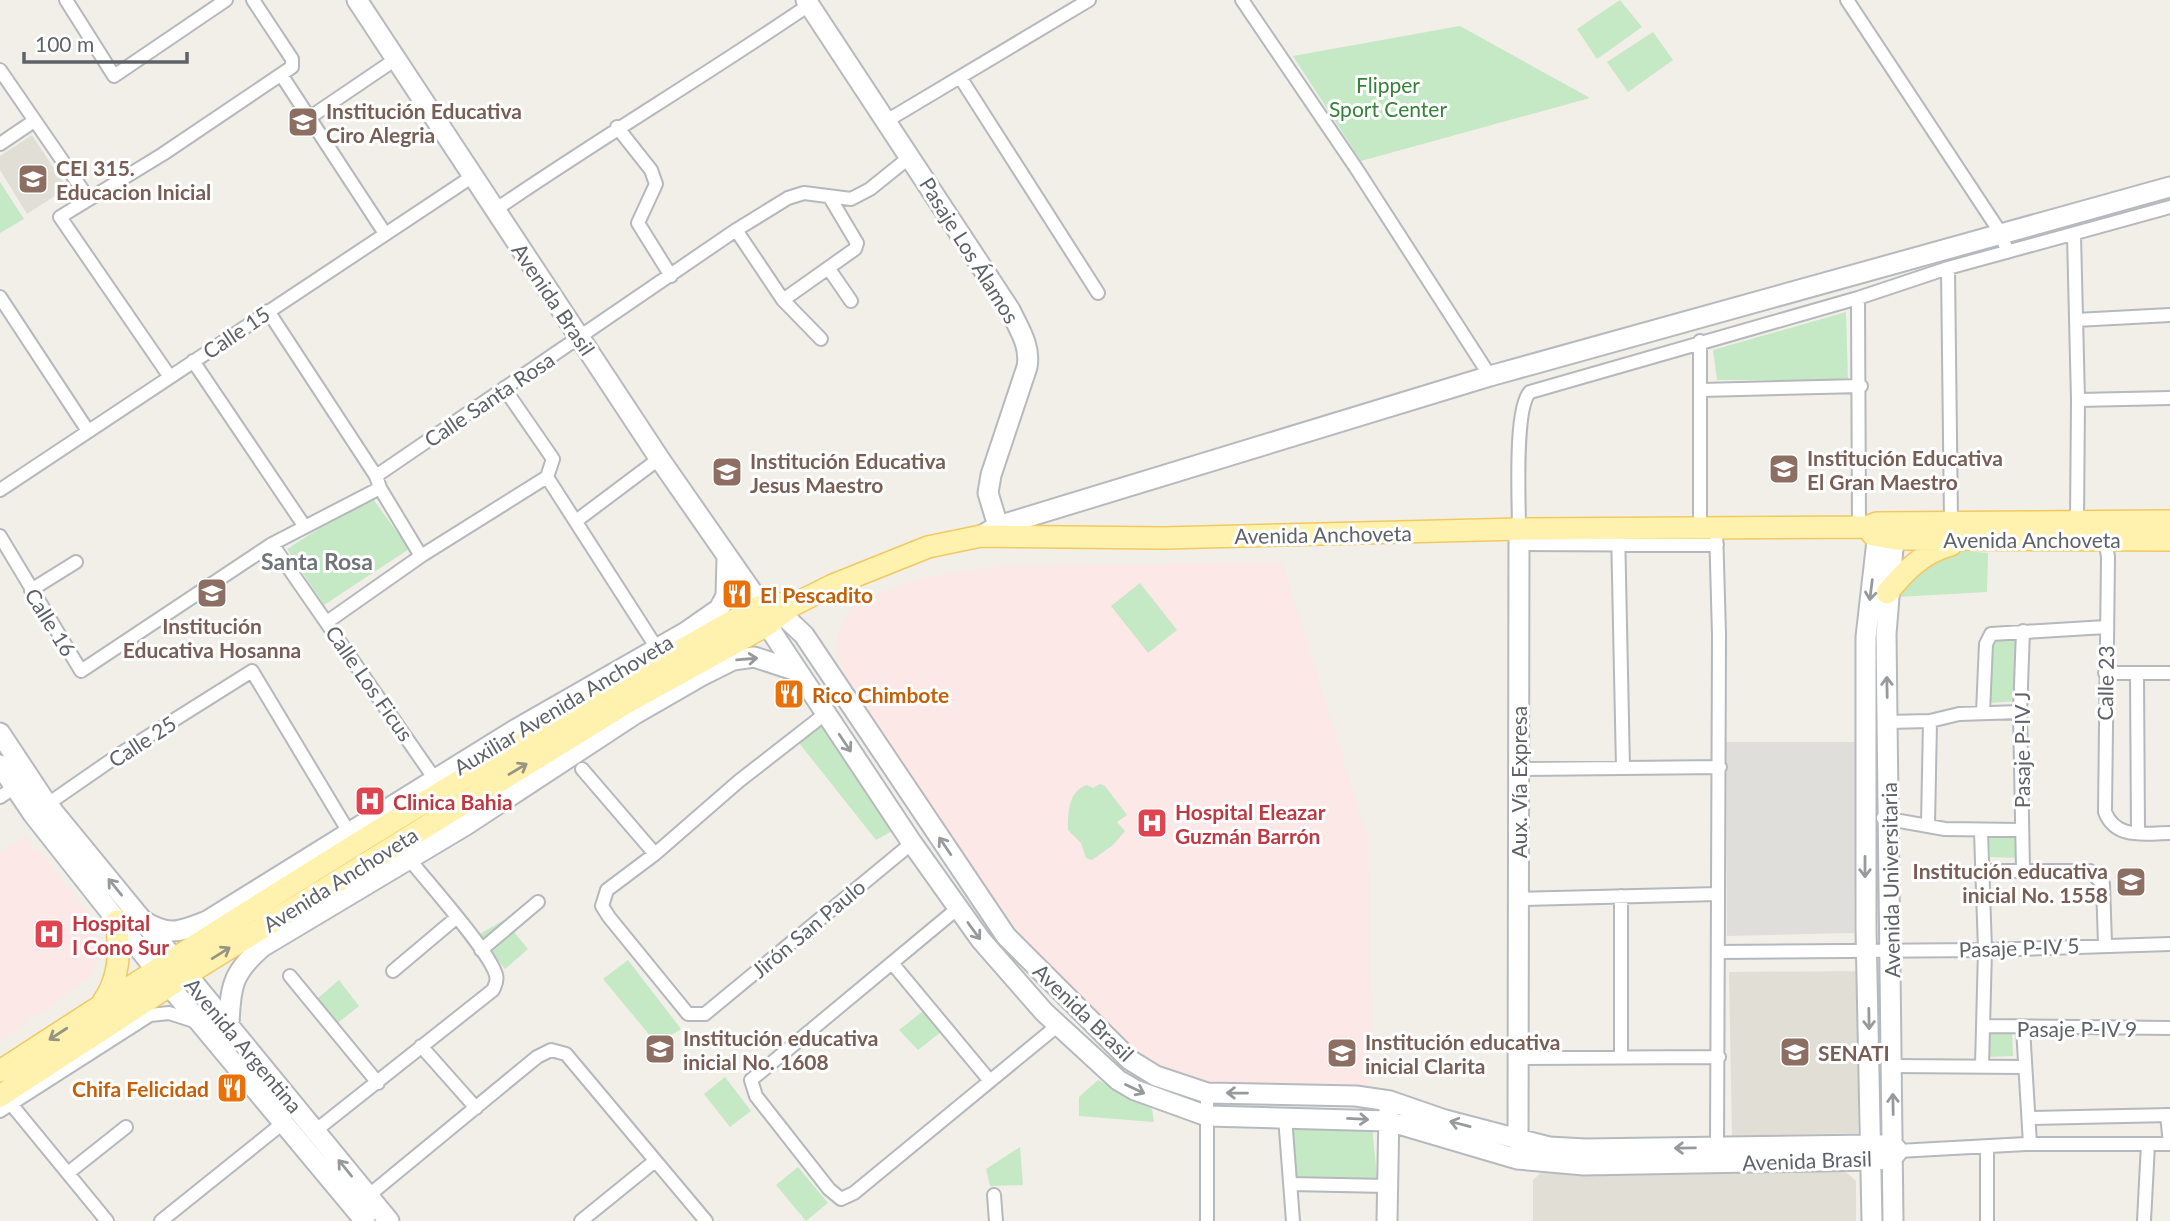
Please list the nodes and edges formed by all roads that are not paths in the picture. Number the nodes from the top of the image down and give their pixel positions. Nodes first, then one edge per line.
1 (66, 0) edge
2 (226, 0) edge
3 (253, 0) edge
4 (357, 0) edge
5 (1089, 0) edge
6 (1242, 0) edge
7 (1847, 0) edge
8 (808, 2) edge
9 (396, 59) junction
10 (0, 70) edge
11 (282, 76) junction
12 (960, 77) junction
13 (306, 120) junction
14 (888, 120) junction
15 (34, 121) junction
16 (617, 127) junction
17 (0, 144) edge
18 (911, 156) junction
19 (473, 176) junction
20 (2170, 187) edge
21 (829, 197) junction
22 (88, 198) junction
23 (2170, 207) edge
24 (495, 209) junction
25 (736, 230) junction
26 (384, 232) junction
27 (2074, 234) junction
28 (2004, 244) junction
29 (1948, 268) junction
30 (829, 269) junction
31 (671, 276) junction
32 (1098, 293) dead end
33 (0, 297) edge
34 (1858, 298) junction
35 (783, 300) junction
36 (851, 300) dead end
37 (268, 311) junction
38 (2170, 315) edge
39 (2077, 320) junction
40 (580, 338) junction
41 (821, 339) dead end
42 (1700, 341) junction
43 (193, 361) junction
44 (1490, 376) junction
45 (170, 377) junction
46 (1861, 386) junction
47 (504, 388) junction
48 (1701, 390) junction
49 (2170, 398) edge
50 (2078, 400) junction
51 (88, 431) junction
52 (660, 458) junction
53 (547, 477) junction
54 (378, 482) junction
55 (0, 488) edge
56 (576, 521) junction
57 (1951, 521) junction
58 (2077, 521) junction
59 (2170, 521) edge
60 (305, 527) junction
61 (1879, 529) junction
62 (989, 531) junction
63 (1711, 533) junction
64 (0, 536) edge
65 (1519, 537) junction
66 (1617, 538) junction
67 (2105, 539) junction
68 (2170, 540) edge
69 (1965, 541) junction
70 (272, 544) junction
71 (421, 556) junction
72 (727, 558) junction
73 (76, 562) dead end
74 (31, 590) junction
75 (1887, 593) junction
76 (771, 608) junction
77 (327, 622) junction
78 (2106, 627) junction
79 (2024, 631) junction
80 (661, 654) junction
81 (81, 671) joint
82 (797, 671) junction
83 (2105, 673) junction
84 (2137, 673) junction
85 (2170, 673) edge
86 (1983, 712) junction
87 (2020, 712) junction
88 (825, 714) junction
89 (1930, 721) junction
90 (1887, 722) junction
91 (0, 733) edge
92 (0, 765) edge
93 (1720, 767) junction
94 (1623, 768) junction
95 (582, 769) dead end
96 (1517, 769) junction
97 (7, 792) edge
98 (450, 800) junction
99 (40, 809) junction
100 (1865, 818) junction
101 (1888, 818) junction
102 (1927, 825) junction
103 (2021, 830) junction
104 (1981, 832) junction
105 (2138, 833) junction
106 (2170, 833) edge
107 (353, 839) junction
108 (912, 843) junction
109 (655, 854) junction
110 (409, 859) junction
111 (2024, 870) junction
112 (1984, 871) junction
113 (1718, 894) junction
114 (1621, 897) junction
115 (1519, 899) junction
116 (538, 902) dead end
117 (958, 908) junction
118 (456, 918) junction
119 (142, 920) junction
120 (117, 921) junction
121 (2105, 944) junction
122 (2170, 944) edge
123 (481, 950) junction
124 (1867, 950) junction
125 (1891, 950) junction
126 (1986, 950) junction
127 (1720, 952) junction
128 (892, 963) junction
129 (393, 971) dead end
130 (171, 972) junction
131 (290, 976) dead end
132 (101, 1006) junction
133 (200, 1023) junction
134 (1057, 1026) junction
135 (1984, 1026) junction
136 (229, 1027) junction
137 (2023, 1028) junction
138 (2170, 1028) edge
139 (421, 1046) junction
140 (1115, 1046) junction
141 (1621, 1056) junction
142 (1719, 1057) junction
143 (1520, 1058) junction
144 (1099, 1066) junction
145 (1892, 1066) junction
146 (1982, 1066) junction
147 (2024, 1067) junction
148 (0, 1071) edge
149 (990, 1081) junction
150 (378, 1083) junction
151 (1207, 1093) junction
152 (4, 1103) edge
153 (476, 1108) junction
154 (1389, 1111) junction
155 (2169, 1115) edge
156 (1207, 1116) junction
157 (1285, 1117) junction
158 (2029, 1118) junction
159 (283, 1123) junction
160 (127, 1127) dead end
161 (315, 1131) junction
162 (2030, 1144) junction
163 (2148, 1144) junction
164 (2170, 1144) edge
165 (1717, 1148) junction
166 (1986, 1148) junction
167 (1518, 1150) junction
168 (1895, 1151) junction
169 (1872, 1152) junction
170 (655, 1161) junction
171 (68, 1173) junction
172 (1290, 1184) junction
173 (1387, 1186) junction
174 (994, 1195) dead end
175 (368, 1196) junction
176 (107, 1221) edge
177 (161, 1221) edge
178 (365, 1221) edge
179 (389, 1221) edge
180 (581, 1221) edge
181 (706, 1221) edge
182 (996, 1221) edge
183 (1207, 1221) edge
184 (1293, 1221) edge
185 (1387, 1221) edge
186 (1872, 1221) edge
187 (1893, 1221) edge
188 (1987, 1221) edge
189 (2144, 1221) edge

1 - 2 street
3 - 11 street
4 - 9 main road, Avenida Brasil
5 - 12 street
6 - 44 street
7 - 28 street
8 - 14 main road, Pasaje Los Álamos
8 - 16 street
9 - 13 street
9 - 19 main road, Avenida Brasil
10 - 15 street
11 - 13 street
11 - 22 street
12 - 14 street
12 - 32 street
13 - 26 street
14 - 18 main road, Pasaje Los Álamos
15 - 17 street
15 - 22 street
16 - 24 street
16 - 31 street
18 - 21 street, Calle Santa Rosa
18 - 62 main road, Pasaje Los Álamos
19 - 24 main road, Avenida Brasil
19 - 26 street, Calle 15
20 - 28 main road
21 - 25 street, Calle Santa Rosa
21 - 30 street
22 - 45 street
23 - 27 street
24 - 40 main road, Avenida Brasil
25 - 31 street, Calle Santa Rosa
25 - 35 street
26 - 37 street, Calle 15
27 - 28 street
27 - 39 street
28 - 29 street
28 - 44 main road
29 - 34 street
29 - 57 street
30 - 35 street
30 - 36 street
31 - 40 street, Calle Santa Rosa
33 - 51 street
34 - 42 street
34 - 46 street
35 - 41 street
37 - 43 street, Calle 15
37 - 54 street
38 - 39 street
39 - 50 street
40 - 47 street, Calle Santa Rosa
40 - 52 main road, Avenida Brasil
42 - 48 street
42 - 65 street, Aux. Vía Expresa
43 - 45 street, Calle 15
43 - 60 street
44 - 62 main road
45 - 51 street, Calle 15
46 - 48 street
46 - 61 street
47 - 53 street
47 - 54 street, Calle Santa Rosa
48 - 63 street
49 - 50 street
50 - 58 street
51 - 55 street, Calle 15
52 - 56 street
52 - 72 main road, Avenida Brasil
53 - 56 street
53 - 71 street
54 - 60 street, Calle Santa Rosa
54 - 71 street
56 - 80 street
57 - 58 main road, Avenida Anchoveta
57 - 61 main road, Avenida Anchoveta
58 - 59 main road, Avenida Anchoveta
60 - 70 street, Calle Santa Rosa
61 - 63 main road, Avenida Anchoveta
61 - 69 main road, Avenida Anchoveta
61 - 75 main road, Avenida Universitaria
61 -> 100 main road, Avenida Universitaria
62 - 65 main road, Avenida Anchoveta
62 - 76 main road, Avenida Anchoveta
63 - 66 main road, Avenida Anchoveta
63 - 93 street
64 - 74 street, Calle 16
65 - 66 main road, Avenida Anchoveta
65 - 96 main road, Aux. Vía Expresa
66 - 94 street
67 - 68 main road, Avenida Anchoveta
67 - 69 main road, Avenida Anchoveta
67 - 78 street, Calle 23
69 - 75 main road
70 - 77 street, Calle Los Ficus
70 - 81 street, Calle Santa Rosa
71 - 77 street
72 - 76 main road, Avenida Brasil
72 - 80 main road, Auxiliar Avenida Anchoveta
73 - 74 street
74 - 81 street, Calle 16
90 -> 75 main road, Avenida Universitaria
76 - 80 main road, Avenida Anchoveta
76 - 82 main road, Avenida Brasil
98 -> 76 main road, Avenida Anchoveta
140 -> 76 main road, Avenida Brasil
77 - 98 street, Calle Los Ficus
78 - 79 street
78 - 83 street, Calle 23
79 - 86 street
79 - 87 street, Pasaje P-IV J
80 - 98 main road, Avenida Anchoveta
82 - 88 main road, Avenida Brasil
98 -> 82 main road
83 - 84 street
83 - 105 street, Calle 23
84 - 85 street
84 - 105 street
86 - 87 street
86 - 89 street
87 - 103 street, Pasaje P-IV J
88 -> 108 main road, Avenida Brasil
88 - 109 street
89 - 90 street
89 - 102 street
90 - 101 main road, Avenida Universitaria
91 - 99 main road, Avenida Argentina
92 - 97 main road, Avenida Argentina
93 - 94 street
93 - 113 street
94 - 96 street
95 - 109 street
96 - 115 main road, Aux. Vía Expresa
97 - 99 main road, Avenida Argentina
98 - 107 main road, Avenida Anchoveta
98 - 110 main road
130 -> 98 main road, Avenida Anchoveta
99 - 107 street, Calle 25
119 -> 99 main road, Avenida Argentina
99 - 120 main road, Avenida Argentina
100 - 101 street
100 -> 124 main road, Avenida Universitaria
101 - 102 street
101 - 125 main road, Avenida Universitaria
102 - 104 street
103 - 104 street
103 - 111 street, Pasaje P-IV J
104 - 112 street
105 - 106 street
107 - 119 main road
107 - 130 main road, Avenida Anchoveta
108 - 109 street, Jirón San Paulo
108 - 117 main road, Avenida Brasil
110 - 118 street
110 - 136 main road
111 - 112 street
111 - 121 street
112 - 126 street
113 - 114 street
113 - 127 street
114 - 115 street
114 - 141 street
115 - 143 main road, Aux. Vía Expresa
116 - 123 street
117 - 128 street
117 -> 134 main road, Avenida Brasil
118 - 123 street
118 - 129 street
119 - 130 main road, Avenida Argentina
120 - 130 main road, Avenida Argentina
120 - 132 main road
121 - 122 street, Pasaje P-IV 5
121 - 126 street, Pasaje P-IV 5
123 - 139 street
124 - 125 street, Pasaje P-IV 5
124 - 127 street, Pasaje P-IV 5
124 -> 169 main road, Avenida Universitaria
125 - 126 street, Pasaje P-IV 5
125 - 145 main road, Avenida Universitaria
126 - 135 street
127 - 142 street
128 - 149 street
128 - 149 street
130 - 132 main road, Avenida Anchoveta
130 - 133 main road, Avenida Argentina
130 - 136 main road, Avenida Argentina
130 - 152 main road, Avenida Anchoveta
131 - 150 street
132 -> 148 main road, Avenida Anchoveta
133 - 152 street
133 - 159 main road, Avenida Argentina
134 - 144 main road, Avenida Brasil
134 - 149 street
135 - 137 street, Pasaje P-IV 9
135 - 146 street
136 - 161 main road, Avenida Argentina
137 - 138 street, Pasaje P-IV 9
137 - 147 street
139 - 150 street
139 - 153 street
140 - 144 main road
140 - 151 main road, Avenida Brasil
141 - 142 street
141 - 143 street
142 - 165 street
143 - 167 main road, Aux. Vía Expresa
144 -> 156 main road, Avenida Brasil
145 - 146 street
168 -> 145 main road, Avenida Universitaria
146 - 147 street
147 - 158 street
150 - 161 street
154 -> 151 main road, Avenida Brasil
151 - 156 street
152 - 171 street
153 - 170 street
153 - 175 street
157 -> 154 main road, Avenida Brasil
154 - 167 main road, Avenida Brasil
154 - 173 main road
155 - 158 street
155 - 164 street
156 - 157 main road, Avenida Brasil
156 - 183 street
157 - 172 street
158 - 162 street
159 - 177 street
159 - 178 main road, Avenida Argentina
160 - 171 street
175 -> 161 main road, Avenida Argentina
162 - 163 street
162 - 166 street
163 - 164 street
163 - 189 street
165 -> 167 main road, Avenida Brasil
165 - 169 main road, Avenida Brasil
166 - 168 street
166 - 188 street
167 - 169 main road, Avenida Brasil
168 - 169 main road, Avenida Brasil
168 - 187 main road, Avenida Universitaria
169 - 186 main road, Avenida Universitaria
170 - 180 street
170 - 181 street
171 - 176 street
172 - 173 street
172 - 184 street
173 - 185 main road
174 - 182 street
175 - 179 main road, Avenida Argentina

